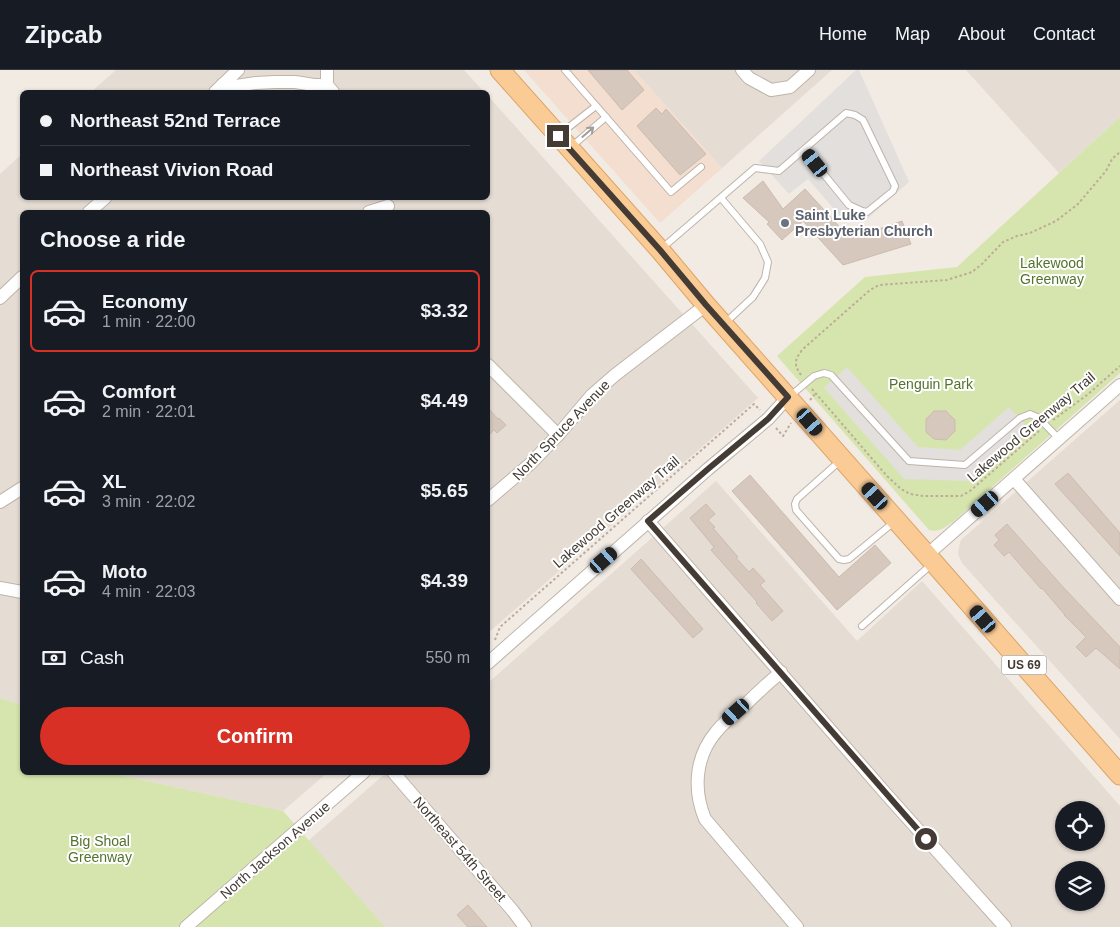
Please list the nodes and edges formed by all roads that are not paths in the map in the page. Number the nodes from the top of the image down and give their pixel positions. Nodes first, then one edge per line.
1 (238, 70) edge
2 (327, 70) edge
3 (500, 70) edge
4 (565, 70) edge
5 (742, 70) edge
6 (809, 70) edge
7 (219, 88) edge
8 (330, 89) edge
9 (596, 106) junction
10 (606, 117) junction
11 (564, 142) junction
12 (804, 150) junction
13 (701, 167) dead end
14 (721, 198) junction
15 (103, 200) edge
16 (388, 205) edge
17 (92, 210) edge
18 (374, 210) edge
19 (660, 250) junction
20 (20, 279) edge
21 (0, 298) edge
22 (706, 305) junction
23 (724, 325) junction
24 (490, 367) edge
25 (1120, 385) edge
26 (788, 397) junction
27 (558, 435) junction
28 (1059, 439) junction
29 (842, 459) junction
30 (1014, 479) junction
31 (20, 489) edge
32 (490, 498) edge
33 (0, 502) edge
34 (896, 520) junction
35 (648, 521) junction
36 (930, 559) junction
37 (0, 588) edge
38 (20, 592) edge
39 (1120, 599) edge
40 (862, 626) dead end
41 (490, 661) edge
42 (781, 672) junction
43 (361, 775) edge
44 (396, 775) edge
45 (1120, 775) edge
46 (186, 927) edge
47 (525, 927) edge
48 (797, 927) edge
49 (1005, 927) edge

1 - 7 street
2 - 8 street
3 - 11 main road, US 69
4 - 9 lane
5 - 6 street
7 - 8 street
9 - 10 lane
9 - 11 lane
11 -> 10 lane
10 - 13 lane
11 - 19 main road, US 69
12 - 12 lane
12 - 14 lane
14 - 19 lane
14 - 23 lane
15 - 17 street
16 - 18 street
19 - 22 main road, US 69
20 - 21 street
22 - 23 main road, US 69
22 - 27 street, North Spruce Avenue
23 - 26 main road, US 69
24 - 27 street
25 - 28 street
26 - 28 lane
26 - 29 main road, US 69
26 - 35 street
27 - 32 street, North Spruce Avenue
28 - 30 street
29 - 34 main road, US 69
29 - 34 lane
30 - 36 street
30 - 39 street
31 - 33 street
34 - 36 main road, US 69
35 - 41 street
35 - 42 street
36 - 40 lane
36 - 45 main road, US 69
37 - 38 street
42 - 48 street
42 - 49 street
43 - 46 street, North Jackson Avenue
44 - 47 street, Northeast 54th Street

